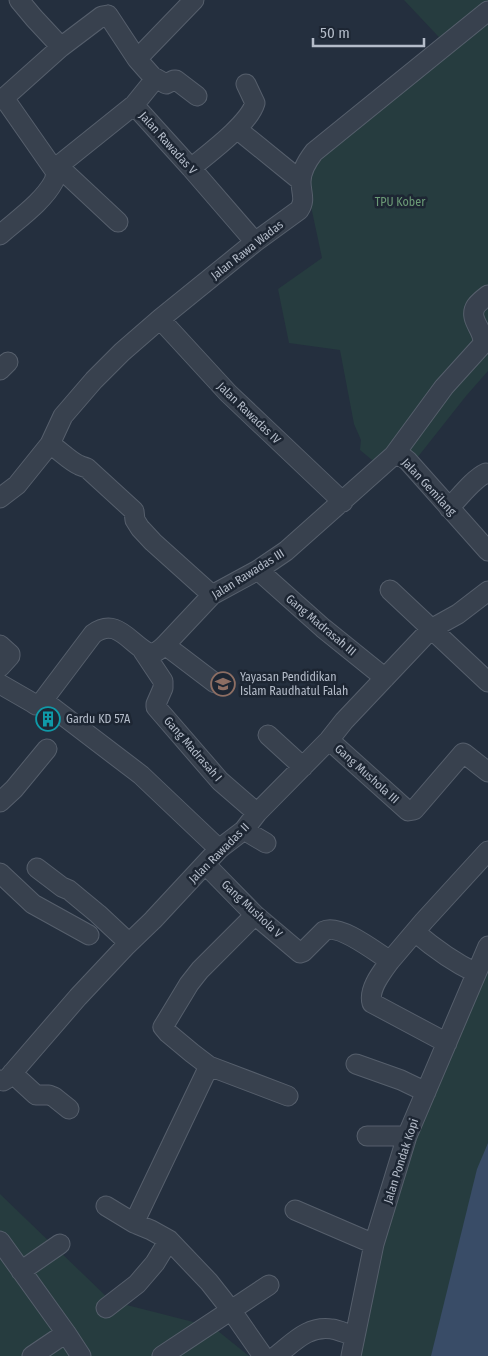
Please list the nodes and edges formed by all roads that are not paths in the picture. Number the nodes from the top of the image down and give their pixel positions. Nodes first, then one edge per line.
1 (19, 0) edge
2 (194, 0) edge
3 (110, 7) edge
4 (488, 11) edge
5 (61, 47) junction
6 (137, 59) junction
7 (152, 76) junction
8 (246, 84) dead end
9 (197, 96) dead end
10 (2, 99) edge
11 (134, 105) junction
12 (237, 128) junction
13 (191, 168) junction
14 (57, 169) junction
15 (301, 181) junction
16 (118, 222) dead end
17 (0, 235) edge
18 (255, 242) junction
19 (488, 295) edge
20 (160, 319) junction
21 (50, 444) junction
22 (394, 455) junction
23 (488, 474) edge
24 (0, 498) edge
25 (343, 502) junction
26 (449, 508) junction
27 (488, 551) edge
28 (258, 570) junction
29 (390, 590) dead end
30 (488, 591) edge
31 (212, 595) junction
32 (431, 629) junction
33 (0, 645) edge
34 (165, 645) junction
35 (144, 651) junction
36 (0, 667) edge
37 (385, 678) junction
38 (488, 682) edge
39 (215, 683) dead end
40 (0, 684) edge
41 (44, 701) junction
42 (268, 735) dead end
43 (329, 740) junction
44 (47, 749) dead end
45 (303, 767) junction
46 (488, 772) edge
47 (0, 802) edge
48 (257, 813) junction
49 (244, 830) junction
50 (266, 843) dead end
51 (219, 849) junction
52 (488, 851) edge
53 (205, 864) junction
54 (37, 868) dead end
55 (0, 873) edge
56 (255, 915) junction
57 (416, 932) junction
58 (89, 935) dead end
59 (129, 943) junction
60 (488, 946) edge
61 (390, 961) junction
62 (476, 973) junction
63 (447, 1042) junction
64 (356, 1064) dead end
65 (209, 1066) junction
66 (6, 1077) edge
67 (426, 1092) junction
68 (288, 1096) dead end
69 (69, 1109) dead end
70 (366, 1136) dead end
71 (407, 1136) junction
72 (106, 1206) dead end
73 (295, 1210) dead end
74 (134, 1223) junction
75 (169, 1240) junction
76 (0, 1241) edge
77 (60, 1244) dead end
78 (374, 1244) junction
79 (21, 1271) junction
80 (269, 1285) dead end
81 (106, 1308) dead end
82 (231, 1310) junction
83 (66, 1333) junction
84 (355, 1336) junction
85 (172, 1353) edge
86 (32, 1356) edge
87 (81, 1356) edge
88 (263, 1356) edge
89 (276, 1356) edge
90 (351, 1356) edge

1 - 5 street
2 - 6 street
3 - 5 street
3 - 6 street
4 - 15 street, Jalan Rawa Wadas
5 - 10 street
6 - 7 street
7 - 9 street
7 - 11 street, Jalan Rawadas V
8 - 12 street
10 - 14 street
11 - 13 street, Jalan Rawadas V
11 - 14 street
12 - 13 street
12 - 15 street
13 - 18 street, Jalan Rawadas V
14 - 16 street
14 - 17 street
15 - 18 street, Jalan Rawa Wadas
18 - 20 street, Jalan Rawa Wadas
19 - 22 street
20 - 21 street, Jalan Rawa Wadas
20 - 25 street, Jalan Rawadas IV
21 - 24 street, Jalan Rawa Wadas
21 - 31 street
22 - 25 street, Jalan Gemilang
22 - 26 street, Jalan Gemilang
23 - 26 street
25 - 28 street, Jalan Rawadas III
26 - 27 street, Jalan Gemilang
28 - 31 street, Jalan Rawadas III
28 - 37 street, Gang Madrasah III
29 - 32 street
30 - 32 street, Jalan Rawadas II
31 - 34 street, Jalan Rawadas III
32 - 37 street, Jalan Rawadas II
32 - 38 street
33 - 36 street
34 - 35 street
34 - 39 street
35 - 41 street
35 - 48 street, Gang Madrasah I
37 - 43 street, Jalan Rawadas II
40 - 41 street
41 - 51 street
42 - 45 street
43 - 45 street, Jalan Rawadas II
43 - 46 street, Gang Mushola III
44 - 47 street
45 - 48 street, Jalan Rawadas II
48 - 49 street, Jalan Rawadas II
49 - 50 street
49 - 51 street, Jalan Rawadas II
51 - 53 street, Jalan Rawadas II
52 - 57 street
53 - 56 street, Gang Mushola V
53 - 59 street, Jalan Rawadas II
54 - 59 street
55 - 58 street
56 - 61 street, Gang Mushola V
56 - 65 street
57 - 61 street
57 - 62 street
59 - 66 street, Jalan Rawadas II
60 - 62 street, Jalan Pondak Kopi
61 - 63 street
62 - 63 street, Jalan Pondak Kopi
63 - 67 street, Jalan Pondak Kopi
64 - 67 street
65 - 68 street
65 - 74 street
66 - 69 street
67 - 71 street, Jalan Pondak Kopi
70 - 71 street
71 - 78 street, Jalan Pondak Kopi
72 - 74 street
73 - 78 street
74 - 75 street
75 - 81 street
75 - 82 street
76 - 79 street
77 - 79 street
78 - 84 street, Jalan Pondak Kopi
79 - 83 street
80 - 82 street
82 - 85 street
82 - 88 street
83 - 86 street
83 - 87 street
84 - 89 street
84 - 90 street, Jalan Pondak Kopi

